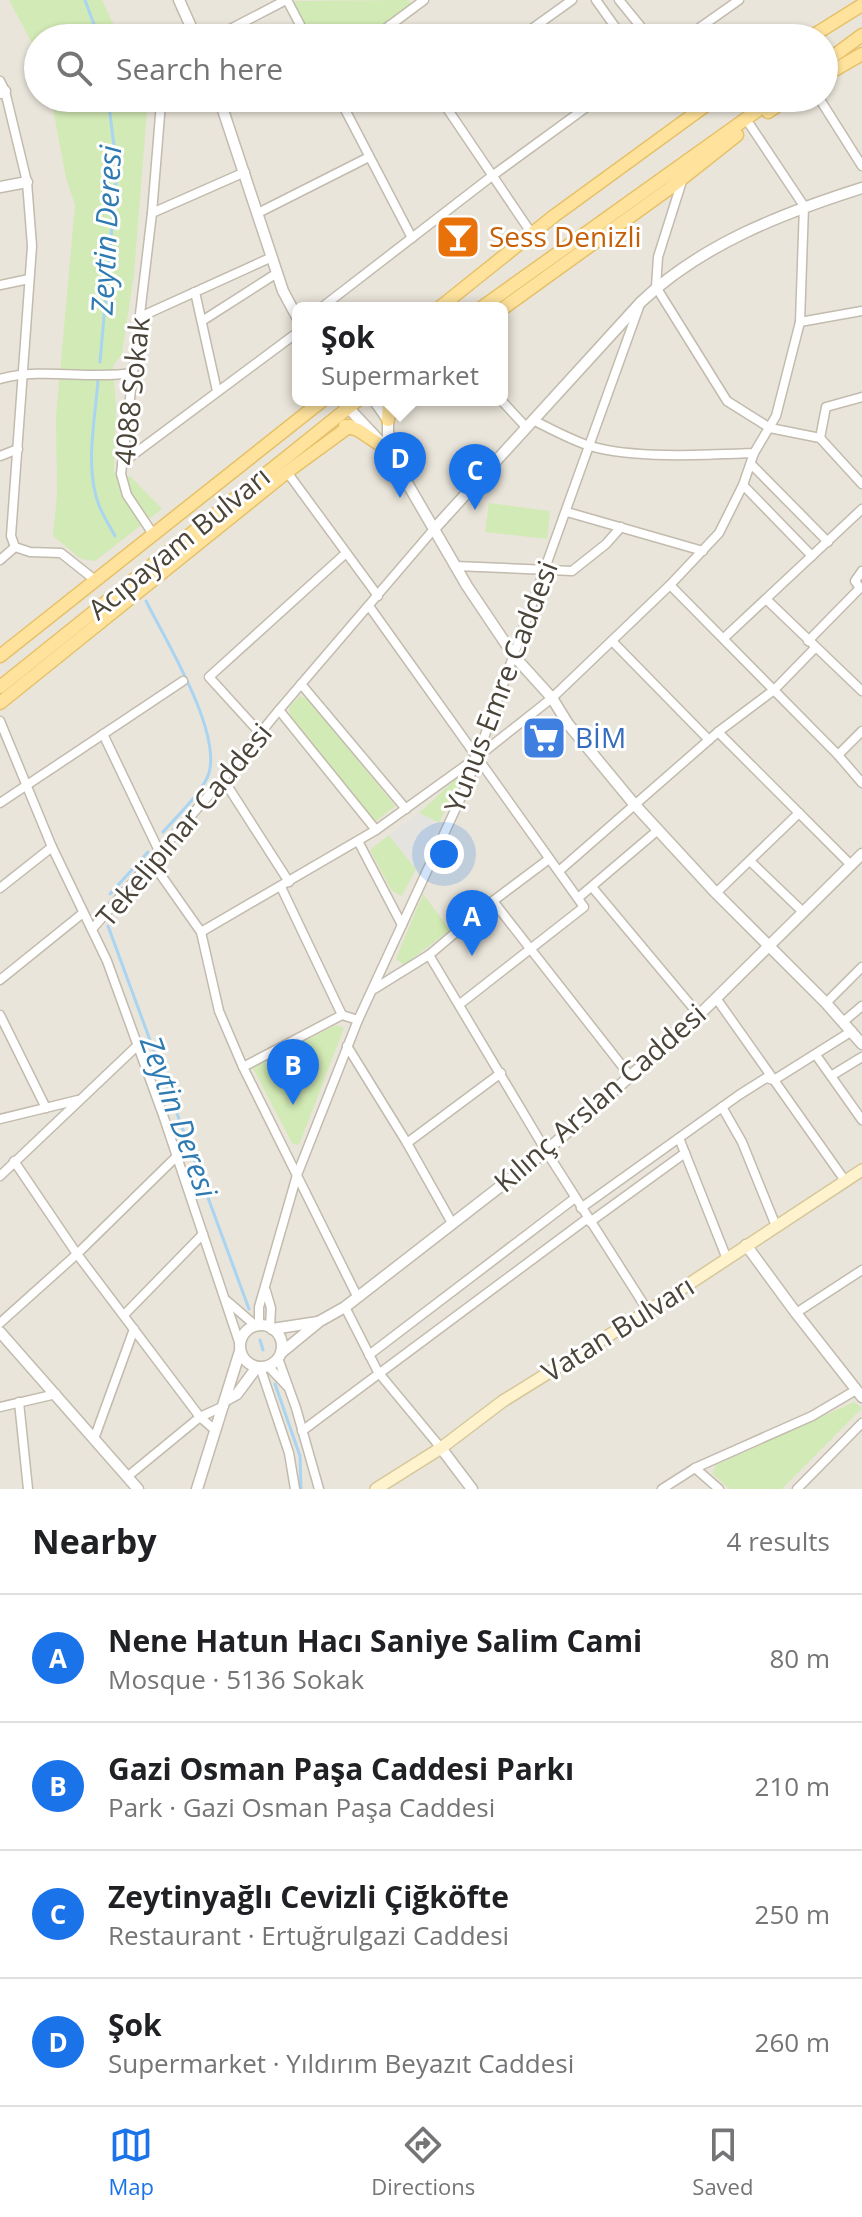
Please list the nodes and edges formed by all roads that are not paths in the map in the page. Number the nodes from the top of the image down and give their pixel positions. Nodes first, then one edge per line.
1 (179, 0) edge
2 (287, 0) edge
3 (424, 0) edge
4 (572, 0) edge
5 (596, 0) edge
6 (619, 0) edge
7 (739, 0) edge
8 (862, 5) edge
9 (190, 24) edge
10 (240, 24) edge
11 (300, 24) edge
12 (391, 24) edge
13 (539, 24) edge
14 (613, 24) edge
15 (639, 24) edge
16 (705, 24) edge
17 (831, 24) edge
18 (862, 35) edge
19 (838, 53) edge
20 (862, 54) edge
21 (838, 68) edge
22 (2, 88) edge
23 (160, 112) edge
24 (224, 112) edge
25 (348, 112) edge
26 (449, 112) edge
27 (580, 112) edge
28 (696, 112) edge
29 (755, 112) edge
30 (769, 112) edge
31 (828, 112) edge
32 (750, 125) junction
33 (369, 157) junction
34 (862, 166) edge
35 (245, 172) junction
36 (492, 176) junction
37 (683, 177) junction
38 (27, 182) junction
39 (0, 187) edge
40 (862, 188) edge
41 (804, 206) junction
42 (152, 213) junction
43 (258, 213) junction
44 (532, 234) junction
45 (412, 238) junction
46 (272, 257) junction
47 (277, 273) junction
48 (29, 279) junction
49 (0, 285) edge
50 (656, 287) junction
51 (195, 292) junction
52 (329, 302) edge
53 (447, 302) edge
54 (489, 302) edge
55 (641, 302) junction
56 (508, 305) edge
57 (292, 308) edge
58 (862, 311) edge
59 (140, 317) junction
60 (202, 321) junction
61 (800, 322) junction
62 (292, 336) edge
63 (23, 372) junction
64 (133, 373) junction
65 (0, 379) edge
66 (217, 391) junction
67 (862, 397) edge
68 (307, 406) edge
69 (346, 406) edge
70 (351, 406) edge
71 (378, 406) edge
72 (389, 406) edge
73 (398, 406) edge
74 (508, 406) edge
75 (388, 420) junction
76 (529, 423) junction
77 (325, 426) junction
78 (350, 426) junction
79 (770, 428) junction
80 (820, 438) junction
81 (588, 445) junction
82 (18, 449) junction
83 (388, 450) junction
84 (754, 453) junction
85 (0, 456) edge
86 (122, 464) junction
87 (752, 465) junction
88 (287, 472) junction
89 (862, 484) edge
90 (743, 485) junction
91 (862, 509) edge
92 (567, 512) junction
93 (621, 527) junction
94 (434, 529) junction
95 (153, 534) junction
96 (828, 542) junction
97 (15, 547) junction
98 (703, 551) junction
99 (346, 553) junction
100 (812, 556) junction
101 (0, 560) edge
102 (455, 566) junction
103 (862, 571) edge
104 (545, 572) junction
105 (95, 580) junction
106 (670, 585) junction
107 (861, 589) edge
108 (378, 596) junction
109 (767, 600) junction
110 (369, 606) junction
111 (724, 638) junction
112 (612, 641) junction
113 (811, 645) junction
114 (0, 656) edge
115 (514, 656) junction
116 (183, 681) dead end
117 (301, 684) junction
118 (0, 687) edge
119 (774, 690) junction
120 (861, 690) edge
121 (552, 698) junction
122 (0, 703) edge
123 (279, 710) junction
124 (0, 721) edge
125 (862, 731) edge
126 (718, 732) junction
127 (260, 733) junction
128 (103, 734) junction
129 (709, 740) junction
130 (838, 755) junction
131 (476, 758) junction
132 (223, 779) junction
133 (862, 783) edge
134 (26, 784) junction
135 (0, 803) edge
136 (634, 804) junction
137 (406, 809) junction
138 (799, 813) junction
139 (376, 830) junction
140 (658, 830) junction
141 (358, 841) junction
142 (52, 847) junction
143 (159, 851) junction
144 (862, 854) edge
145 (549, 859) junction
146 (151, 861) junction
147 (750, 861) junction
148 (850, 864) junction
149 (559, 871) junction
150 (285, 885) junction
151 (592, 887) junction
152 (0, 888) edge
153 (716, 893) junction
154 (578, 898) junction
155 (493, 901) junction
156 (803, 912) junction
157 (83, 913) junction
158 (402, 925) junction
159 (93, 928) junction
160 (201, 932) junction
161 (769, 946) junction
162 (530, 949) junction
163 (429, 955) junction
164 (862, 967) edge
165 (0, 980) edge
166 (374, 989) junction
167 (716, 998) junction
168 (826, 1003) junction
169 (460, 1004) junction
170 (862, 1006) edge
171 (0, 1015) edge
172 (342, 1015) junction
173 (699, 1015) junction
174 (358, 1020) junction
175 (843, 1022) junction
176 (852, 1031) junction
177 (139, 1044) junction
178 (862, 1044) edge
179 (347, 1046) junction
180 (816, 1055) junction
181 (862, 1057) edge
182 (243, 1067) junction
183 (501, 1073) junction
184 (630, 1076) junction
185 (831, 1076) junction
186 (774, 1080) junction
187 (79, 1100) junction
188 (722, 1107) junction
189 (46, 1108) junction
190 (0, 1119) edge
191 (862, 1120) edge
192 (679, 1138) junction
193 (407, 1143) junction
194 (546, 1151) junction
195 (685, 1153) junction
196 (176, 1157) junction
197 (14, 1161) junction
198 (862, 1170) edge
199 (297, 1175) junction
200 (0, 1176) edge
201 (846, 1182) junction
202 (575, 1198) junction
203 (581, 1208) junction
204 (589, 1220) junction
205 (452, 1223) junction
206 (776, 1226) junction
207 (203, 1234) junction
208 (746, 1245) junction
209 (77, 1254) junction
210 (727, 1259) junction
211 (862, 1270) edge
212 (357, 1296) junction
213 (226, 1301) junction
214 (345, 1307) junction
215 (648, 1311) junction
216 (796, 1313) junction
217 (124, 1315) junction
218 (320, 1321) junction
219 (0, 1323) edge
220 (264, 1327) junction
221 (134, 1329) junction
222 (0, 1332) edge
223 (240, 1348) junction
224 (279, 1355) junction
225 (369, 1355) junction
226 (262, 1367) junction
227 (378, 1372) junction
228 (287, 1386) junction
229 (859, 1393) edge
230 (56, 1394) junction
231 (19, 1402) junction
232 (225, 1403) junction
233 (0, 1407) edge
234 (200, 1417) junction
235 (862, 1423) edge
236 (215, 1430) junction
237 (302, 1431) junction
238 (94, 1439) junction
239 (441, 1448) junction
240 (695, 1468) junction
241 (127, 1477) junction
242 (679, 1478) junction
243 (28, 1489) edge
244 (138, 1489) edge
245 (197, 1489) edge
246 (295, 1489) edge
247 (319, 1489) edge
248 (376, 1489) edge
249 (472, 1489) edge
250 (662, 1489) edge
251 (671, 1489) edge
252 (719, 1489) edge
253 (797, 1489) edge

1 - 9 street
2 - 10 street
2 - 11 street
3 - 12 street
4 - 13 street
5 - 14 street
6 - 15 street
7 - 16 street
8 - 17 main road
18 - 19 main road
20 - 21 main road
22 - 38 street
23 - 42 street, 4088 Sokak
24 - 35 street
25 - 33 street
26 - 36 street
27 - 36 street
28 - 44 main road
29 - 54 main road
30 - 32 main road
31 - 34 street
32 - 37 main road
32 - 41 street
33 - 43 street
33 - 45 street
35 - 42 street
35 - 43 street
36 - 44 street
36 - 45 street
37 - 50 street
37 - 56 main road
38 - 39 street
38 - 48 street
40 - 41 street
41 - 50 street
41 - 61 street
42 - 59 street, 4088 Sokak
43 - 46 street
44 - 53 main road
45 - 52 street
46 - 47 street
46 - 51 street
47 - 57 street
47 - 60 street
48 - 49 street
48 - 63 street
50 - 55 street
50 - 79 street
51 - 59 street
51 - 60 street
55 - 76 street
55 - 81 street, Yunus Emre Caddesi
58 - 61 street
59 - 64 street, 4088 Sokak
60 - 66 street
61 - 79 street
62 - 66 street
63 - 64 street
63 - 65 street
63 - 82 street
64 - 86 street, 4088 Sokak
66 - 86 street
67 - 80 street
68 - 95 main road, Acıpayam Bulvarı
69 - 77 main road, Acıpayam Bulvarı
70 - 83 street
71 - 75 street
72 - 75 main road
73 - 75 street
74 - 76 street
75 - 83 street
76 - 81 street
76 - 94 street
77 - 78 main road
77 - 118 main road, Acıpayam Bulvarı
78 - 83 main road
78 - 88 main road
79 - 80 street
79 - 84 street
80 - 89 street
81 - 84 street
81 - 92 street, Yunus Emre Caddesi
82 - 85 street
82 - 97 street
83 - 94 street
84 - 87 street
86 - 95 street, 4088 Sokak
87 - 90 street
87 - 96 street
88 - 99 street
88 - 122 main road
90 - 98 street
90 - 100 street
91 - 96 street
92 - 93 street
92 - 104 street, Yunus Emre Caddesi
93 - 98 street
93 - 104 street
94 - 102 street
94 - 108 street, Tekelipınar Caddesi
95 - 105 main road, Acıpayam Bulvarı
96 - 100 street
97 - 101 street
97 - 105 street
98 - 106 street
99 - 108 street
99 - 127 street
100 - 109 street
102 - 104 street
102 - 115 street
103 - 107 street
104 - 115 street, Yunus Emre Caddesi
105 - 114 main road, Acıpayam Bulvarı
106 - 111 street
106 - 112 street
107 - 113 street
108 - 110 street, Tekelipınar Caddesi
109 - 111 street
109 - 113 street
110 - 117 street, Tekelipınar Caddesi
110 - 131 street
111 - 119 street
112 - 121 street
112 - 129 street
113 - 119 street
113 - 120 street
115 - 121 street
115 - 131 street, Yunus Emre Caddesi
116 - 128 street
117 - 123 street, Tekelipınar Caddesi
117 - 137 street
119 - 126 street
119 - 130 street
121 - 131 street
121 - 136 street
123 - 127 street, Tekelipınar Caddesi
123 - 139 street
124 - 134 street
125 - 130 street
126 - 129 street
126 - 138 street
127 - 132 street, Tekelipınar Caddesi
128 - 134 street
128 - 143 street
129 - 136 street
130 - 133 street
131 - 137 street
131 - 145 street
131 - 158 street, Yunus Emre Caddesi
132 - 143 street, Tekelipınar Caddesi
132 - 150 street
134 - 135 street
134 - 142 street
136 - 140 street
136 - 149 street
137 - 139 street
138 - 147 street
138 - 148 street
139 - 141 street
140 - 151 street
140 - 153 street
141 - 150 street
141 - 158 street
142 - 152 street
142 - 157 street
143 - 146 street, Tekelipınar Caddesi
144 - 148 street, Kılınç Arslan Caddesi
145 - 149 street
145 - 155 street
146 - 159 street, Tekelipınar Caddesi
146 - 160 street
147 - 153 street
147 - 156 street
148 - 156 street, Kılınç Arslan Caddesi
149 - 154 street
150 - 160 street
150 - 172 street
151 - 154 street
151 - 173 street
153 - 161 street
154 - 162 street
155 - 162 street
155 - 163 street
156 - 161 street, Kılınç Arslan Caddesi
157 - 159 street
157 - 165 street
158 - 166 street, Yunus Emre Caddesi
159 - 177 street, Tekelipınar Caddesi
160 - 182 street
161 - 167 street, Kılınç Arslan Caddesi
161 - 168 street
162 - 169 street
162 - 184 street
163 - 166 street
163 - 169 street
164 - 168 street
166 - 174 street, Yunus Emre Caddesi
167 - 173 street, Kılınç Arslan Caddesi
167 - 186 street
168 - 175 street
169 - 183 street
170 - 175 street
171 - 189 street
172 - 174 street
172 - 182 street
173 - 184 street, Kılınç Arslan Caddesi
174 - 179 street, Yunus Emre Caddesi
175 - 176 street
176 - 178 street
176 - 180 street
177 - 187 street
177 - 196 street, Tekelipınar Caddesi
179 - 193 street
179 - 199 street, Yunus Emre Caddesi
180 - 185 street
180 - 186 street
181 - 185 street
182 - 199 street
183 - 193 street
183 - 194 street
184 - 194 street, Kılınç Arslan Caddesi
185 - 191 street
186 - 188 street
186 - 201 street
187 - 189 street
187 - 197 street
188 - 192 street
188 - 206 street
189 - 190 street
192 - 195 street
192 - 203 street
193 - 205 street
194 - 202 street
194 - 205 street, Kılınç Arslan Caddesi
195 - 204 street
195 - 210 street
196 - 207 street, Tekelipınar Caddesi
196 - 209 street
197 - 200 street
197 - 209 street
198 - 201 main road, Vatan Bulvarı
199 - 212 street
199 - 220 street, Yunus Emre Caddesi
201 - 206 main road, Vatan Bulvarı
202 - 203 street
202 - 225 street
203 - 204 street
204 - 215 street
204 - 227 street
205 - 212 street, Kılınç Arslan Caddesi
206 - 208 main road, Vatan Bulvarı
207 - 213 street, Tekelipınar Caddesi
207 - 217 street
208 - 210 main road, Vatan Bulvarı
208 - 216 street
209 - 217 street
209 - 219 street
210 - 215 main road, Vatan Bulvarı
211 - 216 street
212 - 214 street, Kılınç Arslan Caddesi
213 - 220 street
213 - 223 street, Tekelipınar Caddesi
214 - 218 street, Kılınç Arslan Caddesi
214 - 225 street
215 - 239 main road, Vatan Bulvarı
216 - 229 street
217 - 221 street
218 - 220 street, Kılınç Arslan Caddesi
218 - 224 street, Kılınç Arslan Caddesi
220 - 223 street
220 - 224 street
221 - 234 street
221 - 238 street
222 - 230 street
223 - 226 street
223 - 232 street
224 - 226 street
224 - 228 street
225 - 227 street
226 - 228 street
226 - 232 street
226 - 246 street
227 - 237 street
227 - 239 street
228 - 237 street
229 - 240 street
230 - 231 street
230 - 238 street
231 - 233 street
231 - 243 street
232 - 234 street
232 - 236 street
234 - 236 street
234 - 241 street
235 - 253 street
236 - 245 street
237 - 247 street
238 - 241 street
239 - 248 main road, Vatan Bulvarı
239 - 249 street
240 - 242 street
240 - 252 street
241 - 244 street
242 - 250 street
242 - 251 street

